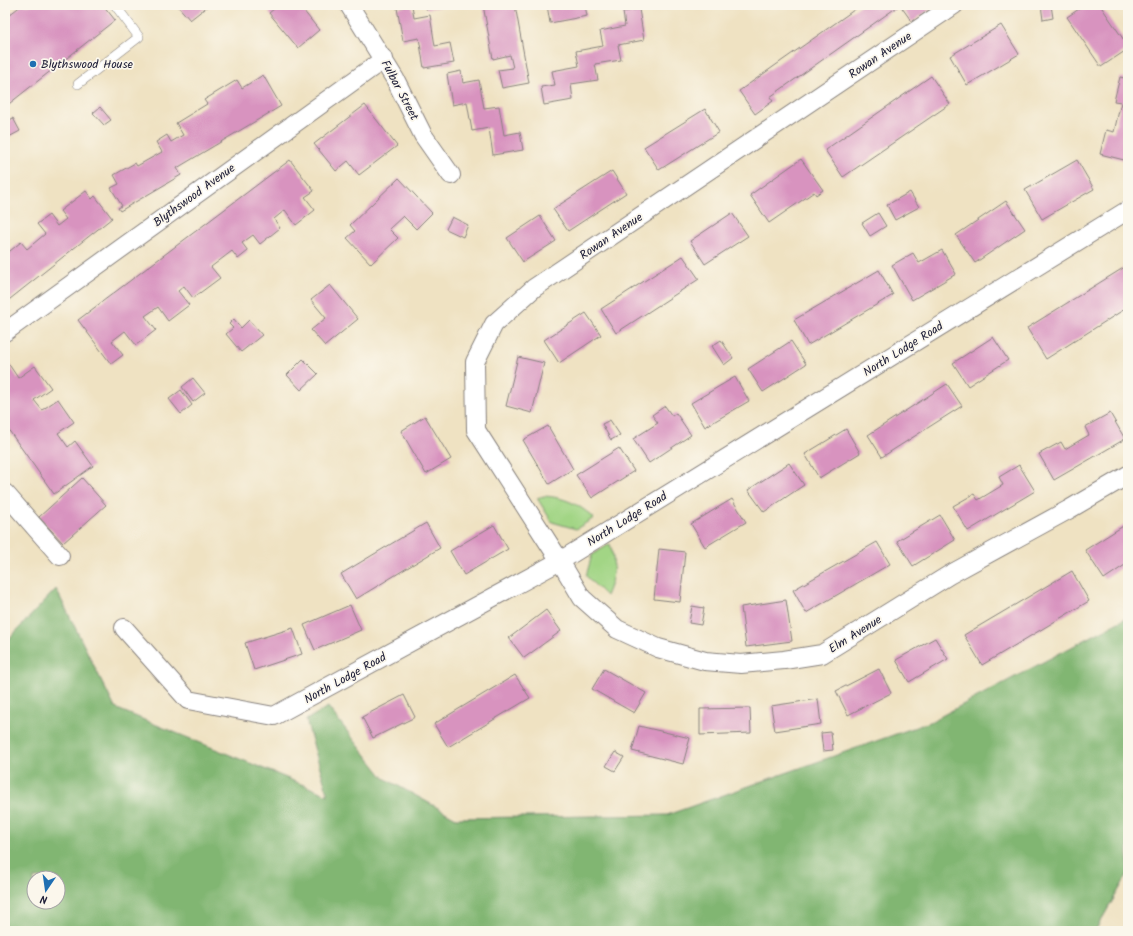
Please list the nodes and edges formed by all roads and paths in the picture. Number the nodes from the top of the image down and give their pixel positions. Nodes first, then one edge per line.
1 (115, 5) edge
2 (954, 5) edge
3 (351, 6) edge
4 (384, 59) junction
5 (78, 84) dead end
6 (451, 175) dead end
7 (1128, 210) edge
8 (5, 332) edge
9 (1128, 475) edge
10 (5, 493) edge
11 (60, 556) dead end
12 (560, 561) junction
13 (124, 628) dead end

1 - 5 lane
2 - 12 street, Rowan Avenue
3 - 4 street, Fulbar Street
4 - 6 street, Fulbar Street
4 - 8 street, Blythswood Avenue
7 - 12 street, North Lodge Road
9 - 12 street, Elm Avenue
10 - 11 street
12 - 13 street, North Lodge Road

